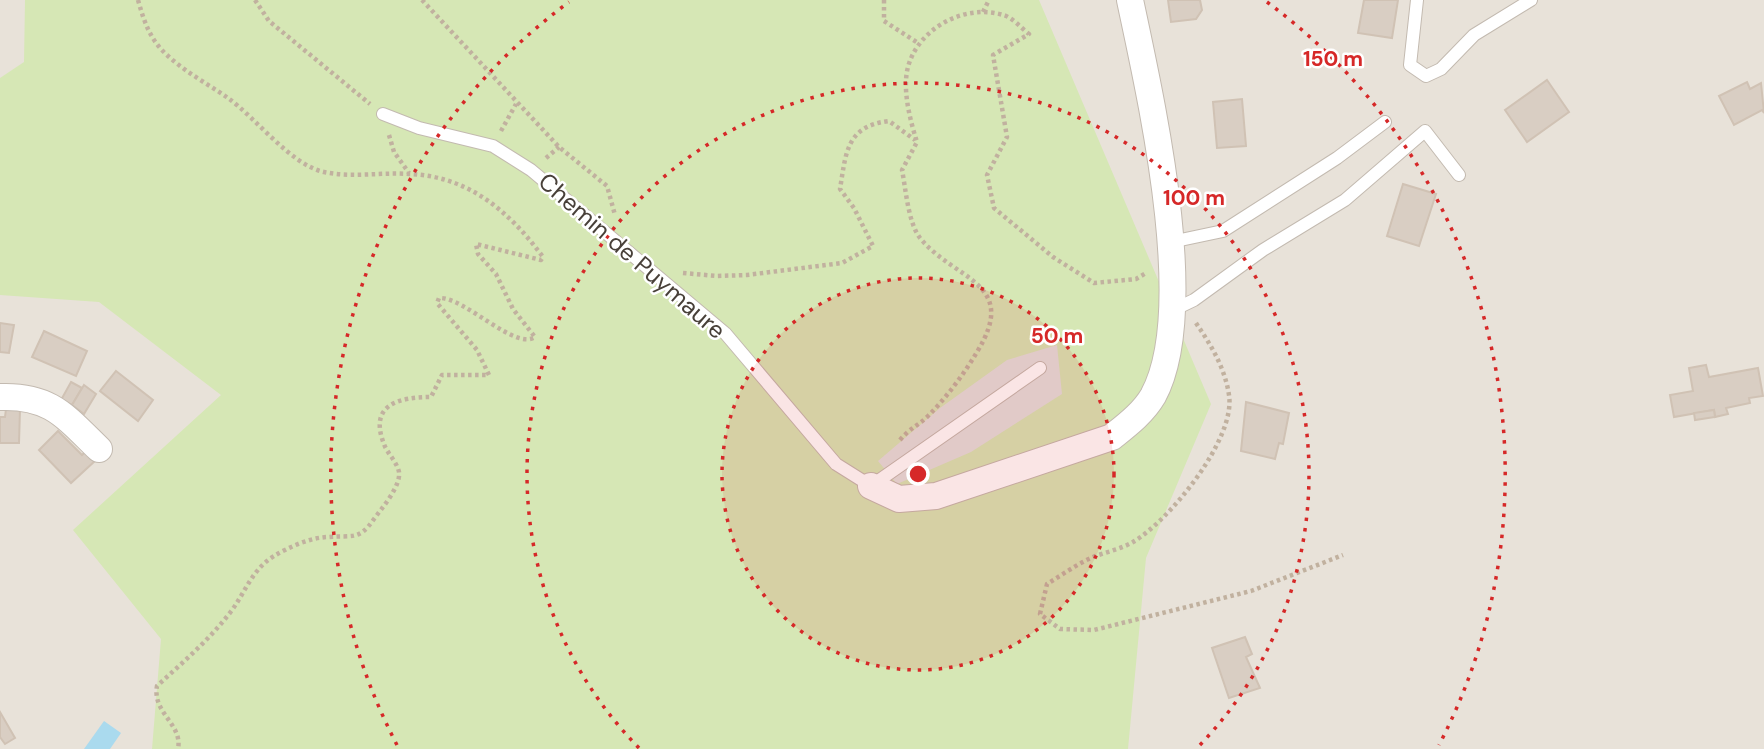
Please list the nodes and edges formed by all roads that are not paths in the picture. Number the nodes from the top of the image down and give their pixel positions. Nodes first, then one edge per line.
1 (1130, 0) edge
2 (1417, 0) edge
3 (1531, 0) edge
4 (383, 114) road end
5 (1385, 122) dead end
6 (1459, 175) dead end
7 (1171, 251) junction
8 (1182, 315) junction
9 (1040, 368) dead end
10 (0, 397) edge
11 (99, 449) dead end
12 (879, 479) junction

1 - 7 street, Chemin de Puymaure
2 - 3 lane
4 - 12 lane, Chemin de Puymaure
5 - 7 lane
6 - 8 lane
7 - 8 street, Chemin de Puymaure
8 - 12 street, Chemin de Puymaure
9 - 12 lane
10 - 11 street

